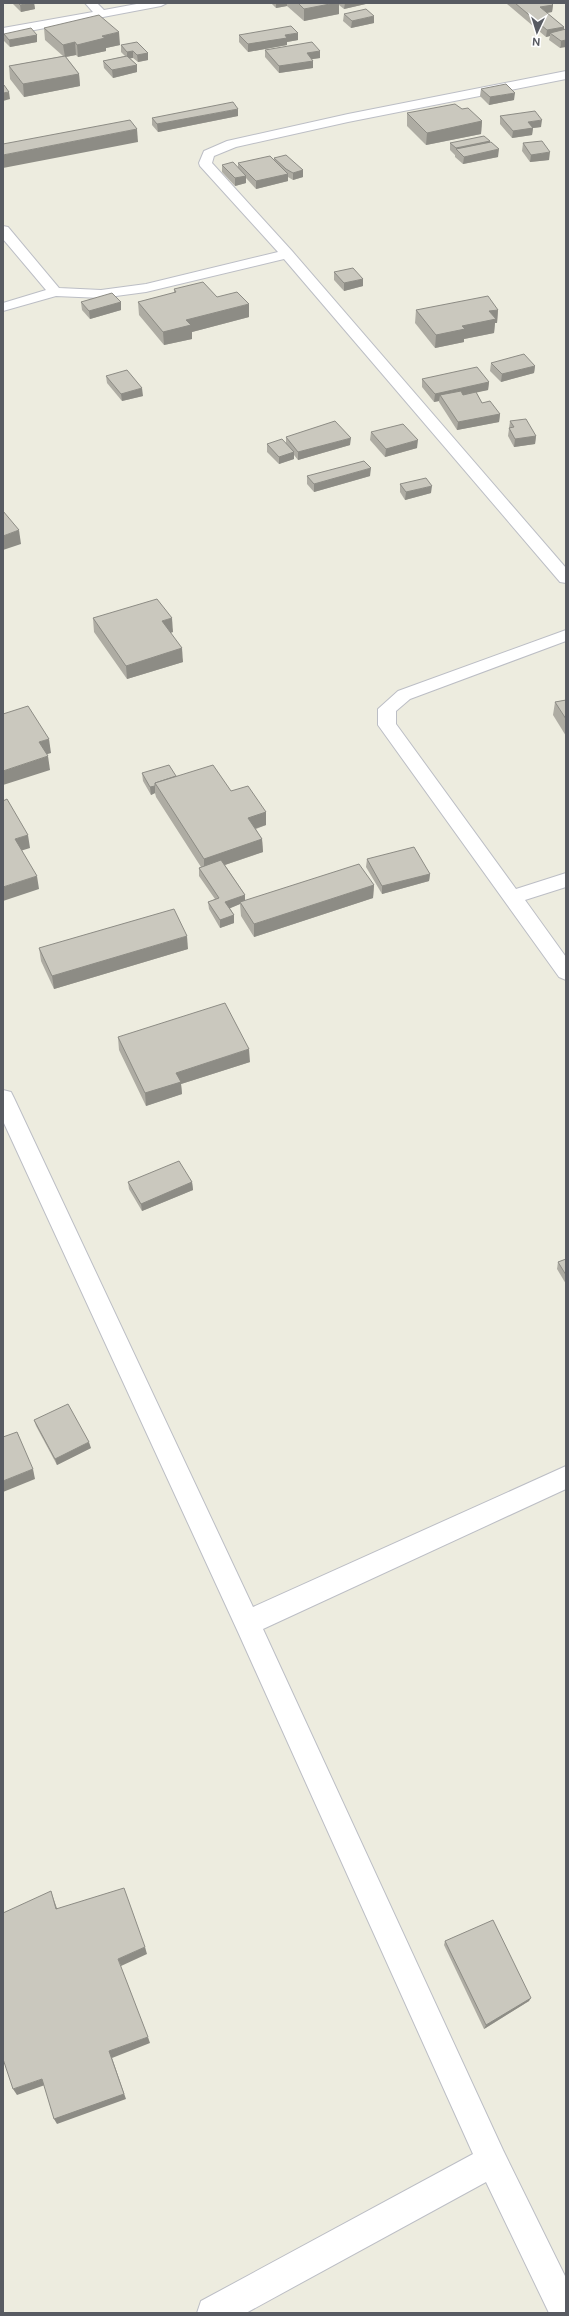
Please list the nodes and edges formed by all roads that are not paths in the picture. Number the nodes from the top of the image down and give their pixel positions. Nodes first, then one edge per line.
1 (91, 3) edge
2 (161, 3) edge
3 (101, 14) junction
4 (3, 32) edge
5 (566, 75) edge
6 (3, 230) edge
7 (287, 254) junction
8 (55, 292) junction
9 (3, 307) edge
10 (566, 578) edge
11 (566, 636) edge
12 (566, 880) edge
13 (512, 897) junction
14 (566, 972) edge
15 (3, 1098) edge
16 (566, 1477) edge
17 (247, 1623) junction
18 (492, 2162) junction
19 (213, 2313) edge
20 (566, 2313) edge

1 - 3 street
2 - 3 street
3 - 4 street
5 - 7 street
6 - 8 street
7 - 8 street
7 - 10 street
8 - 9 street
11 - 13 street
12 - 13 street
13 - 14 street
15 - 17 street
16 - 17 street
17 - 18 street
18 - 19 street
18 - 20 street

